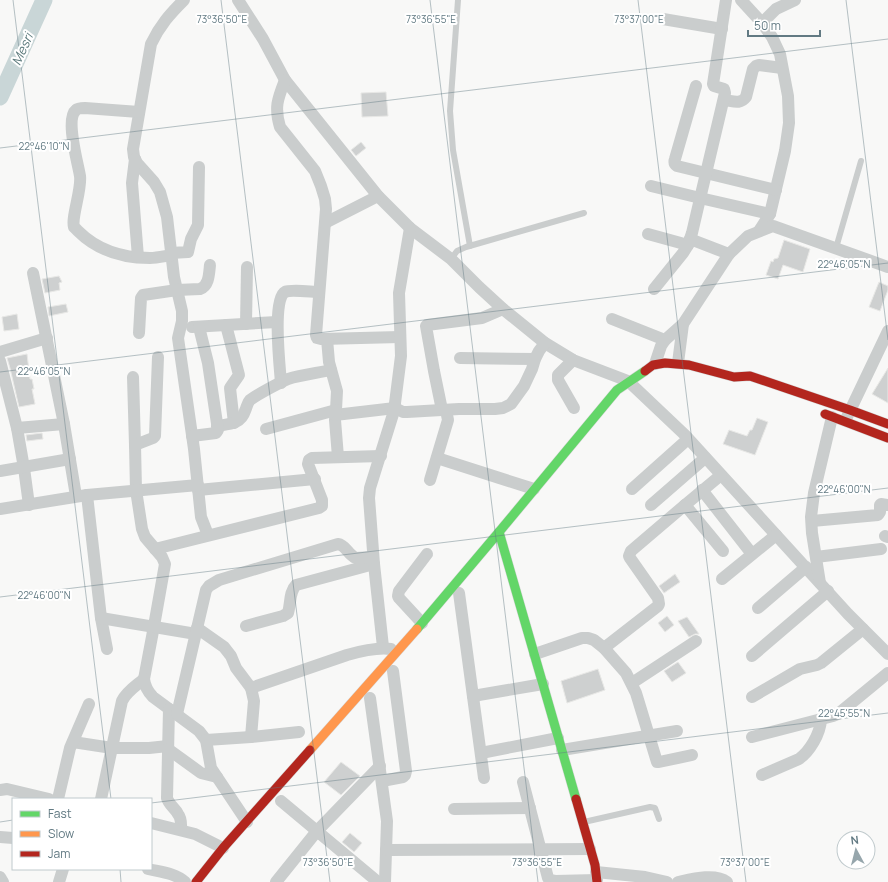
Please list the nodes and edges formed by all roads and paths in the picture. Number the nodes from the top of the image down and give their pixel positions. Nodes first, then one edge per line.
1 (184, 0) edge
2 (238, 0) edge
3 (458, 0) edge
4 (726, 0) edge
5 (741, 0) edge
6 (795, 0) edge
7 (663, 19) dead end
8 (762, 23) junction
9 (722, 29) junction
10 (782, 68) junction
11 (285, 80) junction
12 (696, 86) dead end
13 (724, 100) junction
14 (139, 112) junction
15 (135, 159) junction
16 (861, 160) dead end
17 (199, 167) dead end
18 (706, 173) junction
19 (651, 186) dead end
20 (776, 190) junction
21 (378, 196) junction
22 (700, 198) junction
23 (584, 213) dead end
24 (770, 214) junction
25 (325, 223) junction
26 (410, 228) junction
27 (759, 231) junction
28 (648, 234) dead end
29 (689, 242) junction
30 (470, 246) junction
31 (836, 248) junction
32 (171, 254) junction
33 (729, 254) junction
34 (138, 257) junction
35 (451, 259) junction
36 (210, 265) dead end
37 (247, 267) dead end
38 (888, 267) edge
39 (33, 273) dead end
40 (654, 289) dead end
41 (177, 290) junction
42 (319, 292) junction
43 (503, 309) junction
44 (612, 319) dead end
45 (277, 322) junction
46 (246, 324) junction
47 (683, 324) junction
48 (226, 325) junction
49 (199, 327) junction
50 (181, 328) junction
51 (888, 331) edge
52 (139, 333) dead end
53 (400, 337) junction
54 (47, 338) junction
55 (327, 339) junction
56 (666, 340) junction
57 (545, 343) junction
58 (0, 352) edge
59 (158, 357) dead end
60 (460, 358) dead end
61 (535, 359) junction
62 (573, 360) junction
63 (0, 361) edge
64 (678, 363) junction
65 (655, 364) junction
66 (331, 370) junction
67 (133, 377) dead end
68 (734, 377) junction
69 (281, 383) junction
70 (632, 383) junction
71 (743, 384) dead end
72 (574, 408) dead end
73 (444, 410) junction
74 (850, 410) junction
75 (394, 412) junction
76 (818, 412) dead end
77 (336, 413) junction
78 (832, 417) junction
79 (845, 422) junction
80 (234, 423) junction
81 (64, 424) junction
82 (888, 424) edge
83 (217, 426) junction
84 (17, 428) junction
85 (266, 429) dead end
86 (192, 436) junction
87 (888, 438) edge
88 (688, 439) junction
89 (135, 445) junction
90 (381, 456) junction
91 (338, 457) junction
92 (437, 458) junction
93 (705, 458) junction
94 (70, 459) junction
95 (24, 468) junction
96 (0, 471) edge
97 (721, 475) junction
98 (315, 479) junction
99 (430, 480) dead end
100 (136, 484) junction
101 (198, 487) junction
102 (534, 489) junction
103 (632, 489) dead end
104 (702, 490) junction
105 (82, 496) junction
106 (29, 505) junction
107 (650, 505) dead end
108 (685, 505) junction
109 (888, 505) edge
110 (0, 509) edge
111 (812, 522) junction
112 (517, 524) dead end
113 (499, 532) junction
114 (208, 535) junction
115 (776, 535) junction
116 (502, 542) junction
117 (155, 549) junction
118 (882, 549) dead end
119 (723, 551) dead end
120 (427, 554) dead end
121 (752, 554) junction
122 (816, 557) junction
123 (374, 560) junction
124 (806, 567) junction
125 (722, 579) dead end
126 (824, 587) junction
127 (459, 592) junction
128 (758, 608) dead end
129 (101, 618) junction
130 (422, 623) junction
131 (154, 626) junction
132 (246, 626) dead end
133 (863, 629) junction
134 (197, 631) junction
135 (418, 641) dead end
136 (696, 641) dead end
137 (383, 648) junction
138 (604, 648) junction
139 (107, 649) dead end
140 (399, 650) junction
141 (534, 654) junction
142 (888, 654) edge
143 (752, 656) dead end
144 (395, 668) joint
145 (888, 673) edge
146 (144, 680) junction
147 (384, 682) dead end
148 (632, 683) junction
149 (543, 684) junction
150 (251, 688) junction
151 (372, 695) joint
152 (473, 696) junction
153 (752, 698) dead end
154 (89, 704) dead end
155 (360, 709) dead end
156 (173, 712) junction
157 (821, 720) junction
158 (677, 731) dead end
159 (299, 732) dead end
160 (649, 736) junction
161 (251, 737) junction
162 (752, 737) dead end
163 (558, 738) junction
164 (206, 740) junction
165 (73, 742) junction
166 (168, 747) junction
167 (112, 748) junction
168 (562, 750) junction
169 (481, 753) junction
170 (692, 755) dead end
171 (380, 766) junction
172 (762, 776) dead end
173 (217, 777) junction
174 (484, 778) dead end
175 (382, 781) junction
176 (523, 782) dead end
177 (0, 790) edge
178 (45, 798) edge
179 (58, 798) edge
180 (101, 798) edge
181 (281, 801) dead end
182 (530, 808) junction
183 (454, 809) dead end
184 (659, 819) dead end
185 (247, 822) junction
186 (582, 822) junction
187 (152, 823) edge
188 (181, 830) junction
189 (317, 831) junction
190 (0, 837) edge
191 (12, 838) edge
192 (224, 848) junction
193 (540, 849) junction
194 (590, 849) junction
195 (386, 850) junction
196 (64, 870) edge
197 (152, 870) edge
198 (0, 877) edge
199 (597, 878) edge
200 (3, 882) edge
201 (59, 882) edge
202 (185, 882) edge
203 (196, 882) edge
204 (276, 882) edge
205 (378, 882) edge
206 (385, 882) edge
207 (667, 882) edge
208 (678, 882) edge
209 (727, 882) edge

1 - 14 street
2 - 11 street
3 - 30 lane
4 - 9 street
5 - 8 street
6 - 8 street
7 - 9 street
8 - 10 street
9 - 13 street
10 - 13 street
10 - 20 street
11 - 21 street
11 - 25 street
12 - 18 street
13 - 18 street
14 - 15 street
14 - 34 street
15 - 32 street
15 - 34 street
16 - 31 lane
17 - 32 street
18 - 20 street
18 - 22 street
19 - 22 street
20 - 24 street
21 - 25 street
21 - 26 street
22 - 24 street
22 - 29 street
23 - 30 lane
24 - 27 street
25 - 42 street
26 - 35 street
26 - 53 street
27 - 31 street
27 - 33 street
28 - 29 street
29 - 33 street
29 - 40 street
30 - 35 lane
31 - 38 street
32 - 34 street
32 - 41 street
33 - 47 street
35 - 43 street
36 - 41 street
37 - 46 street
39 - 54 street
41 - 50 street
41 - 52 street
42 - 45 street
42 - 55 street
43 - 57 street
43 - 73 street
44 - 56 street
45 - 46 street
45 - 69 street
46 - 48 street
47 - 56 street
47 - 64 street
48 - 49 street
48 - 80 street
49 - 50 street
49 - 83 street
50 - 86 street
51 - 74 street
53 - 55 street
53 - 75 street
54 - 58 street
54 - 81 street
55 - 66 street
56 - 65 street
57 - 61 street
57 - 62 street
59 - 89 street
60 - 61 street
61 - 73 street
62 - 70 street
62 - 72 street
63 - 84 street
64 - 65 main road
64 - 68 main road
65 - 70 main road
66 - 69 street
66 - 77 street
67 - 89 street
68 - 71 main road
68 - 74 main road
69 - 80 street
70 - 88 street
70 - 102 main road
73 - 75 street
73 - 92 street
74 - 79 street
74 - 82 main road
75 - 77 street
75 - 90 street
76 - 78 main road
77 - 85 street
77 - 91 street
78 - 79 main road
78 - 111 street
79 - 87 main road
80 - 83 street
81 - 84 street
81 - 94 street
83 - 86 street
84 - 95 street
86 - 101 street
88 - 93 street
88 - 103 street
89 - 100 street
90 - 91 street
90 - 123 street
91 - 98 street
92 - 99 street
92 - 102 street
93 - 97 street
93 - 107 street
94 - 95 street
94 - 105 street
95 - 96 street
95 - 106 street
97 - 104 street
97 - 115 street
98 - 101 street
98 - 114 street
100 - 101 street
100 - 105 street
100 - 117 street
101 - 114 street
102 - 113 main road
104 - 108 street
104 - 121 street
105 - 106 street
105 - 129 street
106 - 110 street
108 - 119 street
108 - 138 street
109 - 111 street
111 - 122 street
112 - 116 main road
113 - 116 main road
113 - 130 main road
114 - 117 street
115 - 121 street
115 - 124 street
116 - 127 main road
116 - 141 main road
117 - 131 street
118 - 122 street
120 - 130 street
121 - 125 street
122 - 126 street
123 - 132 street
123 - 134 street
123 - 137 street
124 - 126 street
124 - 128 street
126 - 133 street
126 - 143 street
127 - 135 main road
127 - 152 street
129 - 131 street
129 - 139 street
130 - 140 main road
131 - 134 street
131 - 146 street
133 - 142 street
133 - 153 street
134 - 150 street
134 - 156 street
136 - 148 street
137 - 140 street
137 - 150 street
138 - 141 street
138 - 148 street
140 - 185 main road
141 - 149 main road
144 - 147 main road
144 - 175 street
145 - 157 street
146 - 156 street
146 - 167 street
148 - 160 street
149 - 152 street
149 - 163 main road
150 - 161 street
151 - 155 main road
151 - 171 street
152 - 169 street
154 - 165 street
156 - 164 street
156 - 166 street
157 - 162 street
157 - 172 street
158 - 160 street
159 - 161 street
160 - 168 street
160 - 170 street
161 - 164 street
163 - 168 main road
163 - 169 street
164 - 173 street
165 - 167 street
165 - 179 street
166 - 167 street
166 - 173 street
166 - 188 street
167 - 180 street
168 - 186 main road
169 - 174 street
171 - 175 street
171 - 189 street
173 - 185 street
175 - 195 street
176 - 182 street
177 - 178 street
181 - 189 street
182 - 183 street
182 - 193 street
184 - 186 lane
185 - 192 main road
186 - 194 main road
187 - 188 street
188 - 192 street
189 - 204 street
189 - 205 street
190 - 191 street
192 - 203 main road
193 - 194 street
193 - 195 street
193 - 199 street
194 - 199 main road
195 - 206 street
196 - 201 street
197 - 202 street
198 - 200 street
199 - 207 street
208 - 209 street

